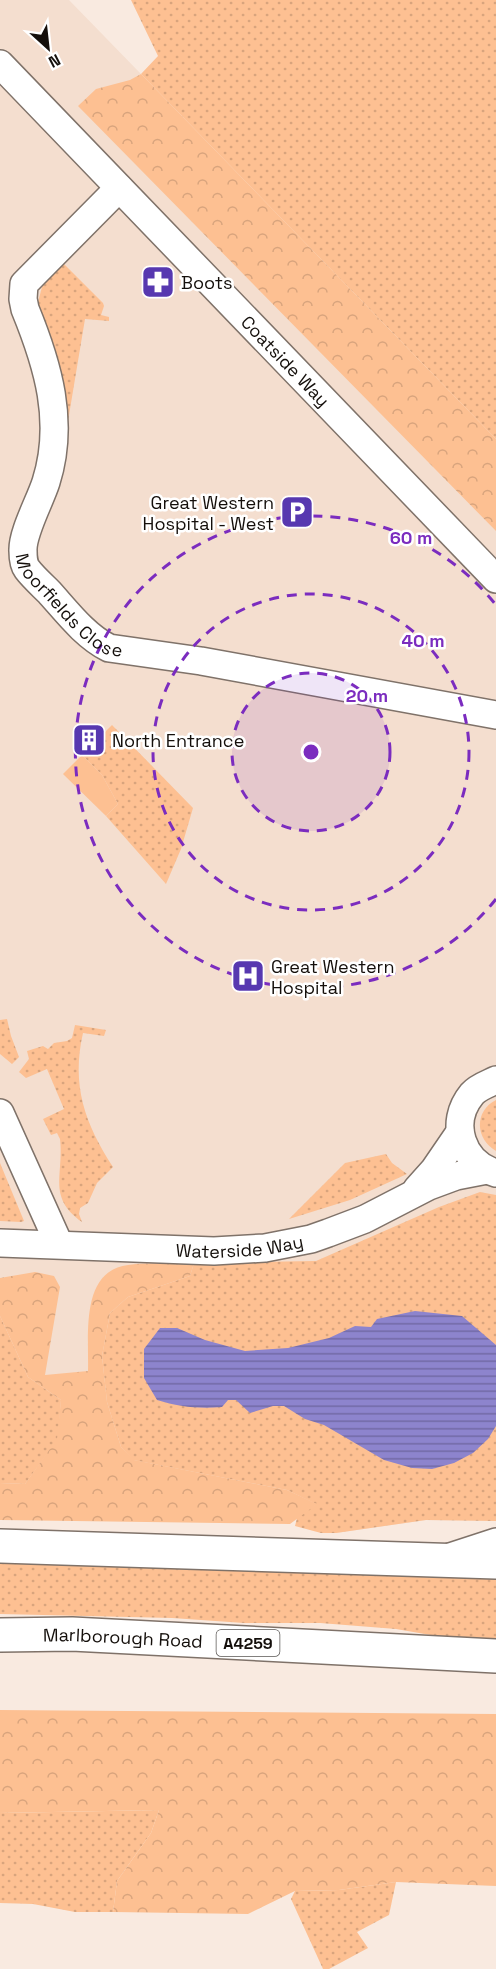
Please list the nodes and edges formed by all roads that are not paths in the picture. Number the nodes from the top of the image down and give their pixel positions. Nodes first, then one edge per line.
1 (0, 64) edge
2 (119, 188) junction
3 (496, 579) edge
4 (496, 715) edge
5 (496, 1080) edge
6 (0, 1113) edge
7 (460, 1131) junction
8 (491, 1172) edge
9 (412, 1194) junction
10 (0, 1243) edge
11 (59, 1244) junction
12 (496, 1542) edge
13 (0, 1546) edge
14 (440, 1560) junction
15 (496, 1562) edge
16 (0, 1635) edge
17 (496, 1656) edge

1 - 2 street, Coatside Way
2 - 3 street, Coatside Way
2 - 4 street, Moorfields Close
5 - 7 street, Waterside Way
6 - 11 street
7 - 8 street
7 - 9 street, Waterside Way
8 - 9 street, Waterside Way
9 - 11 street, Waterside Way
10 - 11 street, Waterside Way
12 - 14 street
13 - 14 main road
14 - 15 main road
16 - 17 main road, Marlborough Road / A4259

